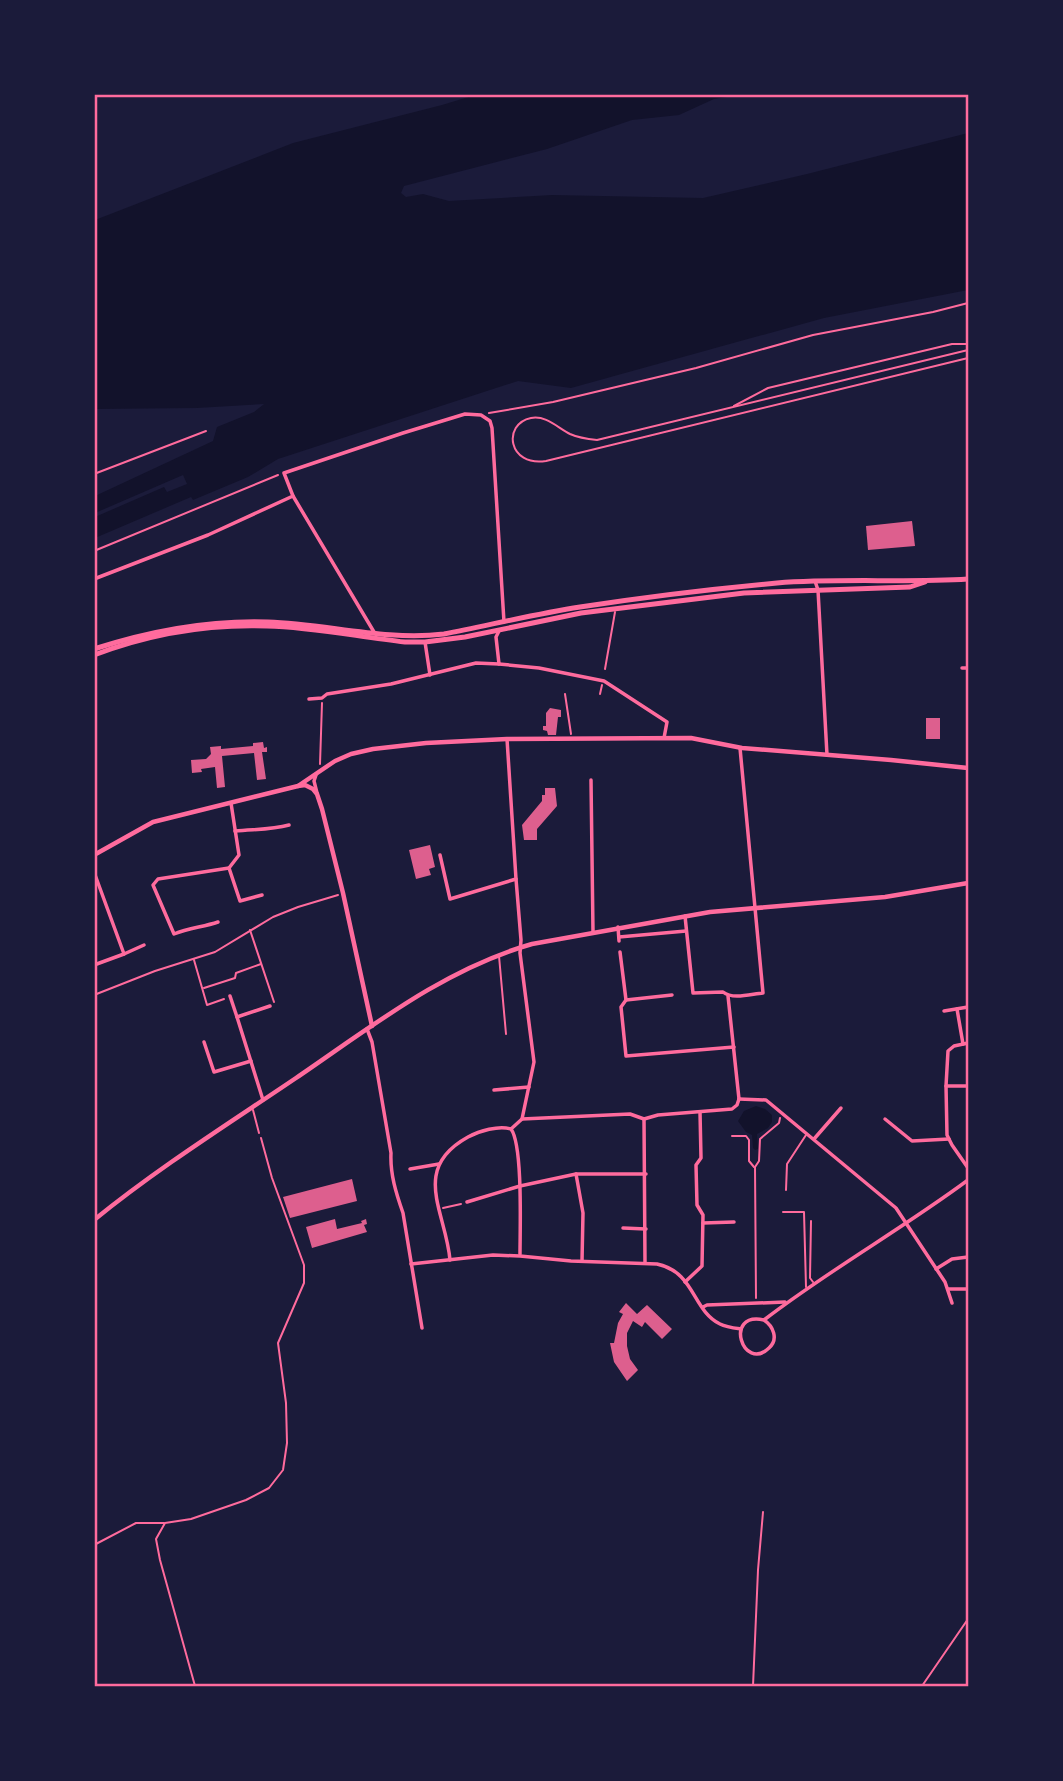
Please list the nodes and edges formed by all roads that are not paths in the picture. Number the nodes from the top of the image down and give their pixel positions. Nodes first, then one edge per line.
1 (968, 344) edge
2 (968, 349) edge
3 (968, 358) edge
4 (732, 407) junction
5 (293, 496) junction
6 (94, 579) edge
7 (968, 579) edge
8 (815, 581) junction
9 (928, 581) junction
10 (818, 590) junction
11 (616, 608) junction
12 (504, 622) junction
13 (500, 629) junction
14 (376, 634) junction
15 (425, 642) junction
16 (94, 649) edge
17 (94, 655) edge
18 (499, 664) junction
19 (962, 667) dead end
20 (968, 668) edge
21 (605, 669) dead end
22 (430, 675) junction
23 (309, 699) dead end
24 (664, 738) junction
25 (507, 739) junction
26 (740, 748) junction
27 (827, 755) junction
28 (968, 768) edge
29 (318, 773) junction
30 (591, 780) dead end
31 (298, 786) junction
32 (317, 794) junction
33 (231, 803) junction
34 (289, 825) dead end
35 (236, 831) junction
36 (94, 855) edge
37 (440, 855) dead end
38 (229, 867) junction
39 (94, 872) edge
40 (516, 879) junction
41 (968, 883) edge
42 (262, 895) dead end
43 (755, 908) junction
44 (685, 916) junction
45 (218, 922) dead end
46 (618, 928) junction
47 (686, 931) junction
48 (593, 932) junction
49 (144, 945) dead end
50 (521, 947) junction
51 (620, 952) dead end
52 (124, 954) junction
53 (499, 955) junction
54 (94, 965) edge
55 (693, 993) junction
56 (687, 994) dead end
57 (672, 995) dead end
58 (728, 996) junction
59 (231, 997) road end
60 (626, 1000) junction
61 (270, 1006) road end
62 (968, 1007) edge
63 (957, 1009) junction
64 (944, 1011) dead end
65 (237, 1017) junction
66 (369, 1028) junction
67 (506, 1034) dead end
68 (204, 1042) dead end
69 (966, 1043) edge
70 (734, 1047) junction
71 (251, 1061) junction
72 (946, 1086) junction
73 (968, 1086) edge
74 (529, 1087) junction
75 (494, 1090) dead end
76 (739, 1099) junction
77 (263, 1100) junction
78 (252, 1107) junction
79 (841, 1108) dead end
80 (700, 1112) junction
81 (522, 1119) junction
82 (644, 1119) junction
83 (885, 1119) dead end
84 (511, 1129) junction
85 (259, 1133) road end
86 (806, 1134) junction
87 (814, 1139) junction
88 (949, 1139) junction
89 (439, 1164) junction
90 (968, 1168) edge
91 (410, 1169) dead end
92 (576, 1174) junction
93 (646, 1174) junction
94 (968, 1180) edge
95 (520, 1186) junction
96 (786, 1190) dead end
97 (467, 1202) road end
98 (783, 1212) dead end
99 (94, 1220) edge
100 (811, 1221) dead end
101 (734, 1222) dead end
102 (703, 1223) junction
103 (906, 1223) junction
104 (623, 1228) dead end
105 (646, 1229) junction
106 (520, 1255) junction
107 (968, 1256) edge
108 (450, 1260) junction
109 (582, 1261) junction
110 (645, 1263) junction
111 (411, 1264) junction
112 (936, 1269) junction
113 (685, 1282) junction
114 (814, 1283) junction
115 (807, 1288) junction
116 (948, 1289) junction
117 (968, 1289) edge
118 (787, 1302) junction
119 (952, 1303) dead end
120 (703, 1307) junction
121 (764, 1320) junction
122 (422, 1328) dead end
123 (741, 1329) junction

1 - 4 lane
2 - 4 lane
3 - 4 lane
5 - 6 street
5 - 12 street
5 - 14 street
7 - 9 main road
8 - 9 main road
8 - 10 street
8 - 12 main road
9 - 10 main road
10 - 11 main road
10 - 27 street
11 - 13 main road
11 - 21 lane
12 - 13 main road
12 - 14 main road
13 - 15 main road
13 - 18 street
14 - 16 main road
15 - 17 main road
15 - 22 street
18 - 22 street
18 - 24 street
19 - 20 street
22 - 23 street
24 - 25 street
24 - 26 street
25 - 29 street
25 - 40 street
26 - 27 street
26 - 43 street
27 - 28 street
29 - 31 street
29 - 32 street
30 - 48 street
31 - 32 street
31 - 33 street
32 - 66 street
33 - 35 street
33 - 36 street
34 - 35 street
35 - 38 street
37 - 40 street
38 - 42 street
38 - 45 street
39 - 52 street
40 - 50 street
41 - 43 street
43 - 44 street
43 - 58 street
44 - 46 street
44 - 47 street
46 - 47 street
46 - 48 street
47 - 55 street
48 - 50 street
49 - 52 street
50 - 53 street
50 - 74 street
51 - 60 street
52 - 54 street
53 - 66 street
53 - 67 lane
55 - 56 street
55 - 58 street
57 - 60 street
58 - 70 street
59 - 65 street
60 - 70 street
61 - 65 street
62 - 63 street
63 - 64 street
63 - 69 street
65 - 71 street
66 - 77 street
66 - 111 street
68 - 71 street
69 - 72 street
70 - 76 street
71 - 77 street
72 - 73 street
72 - 88 street
74 - 75 street
74 - 81 street
76 - 80 street
76 - 86 street
77 - 78 street
78 - 85 lane
78 - 99 street
79 - 87 street
80 - 82 street
80 - 102 street
81 - 82 street
81 - 84 street
82 - 93 street
83 - 88 street
84 - 89 street
84 - 95 street
86 - 87 street
86 - 96 lane
87 - 103 street
88 - 90 street
89 - 91 street
89 - 108 street
92 - 93 street
92 - 95 street
92 - 109 street
93 - 105 street
94 - 103 street
95 - 97 street
95 - 106 street
98 - 115 lane
100 - 114 lane
101 - 102 street
102 - 113 street
103 - 112 street
103 - 114 street
104 - 105 street
105 - 110 street
106 - 108 street
106 - 109 street
107 - 112 street
108 - 111 street
109 - 110 street
110 - 113 street
111 - 122 street
112 - 116 street
113 - 120 street
114 - 115 street
115 - 118 street
116 - 117 street
116 - 119 street
118 - 120 street
118 - 121 street
120 - 123 street
121 - 123 street
121 - 123 street

